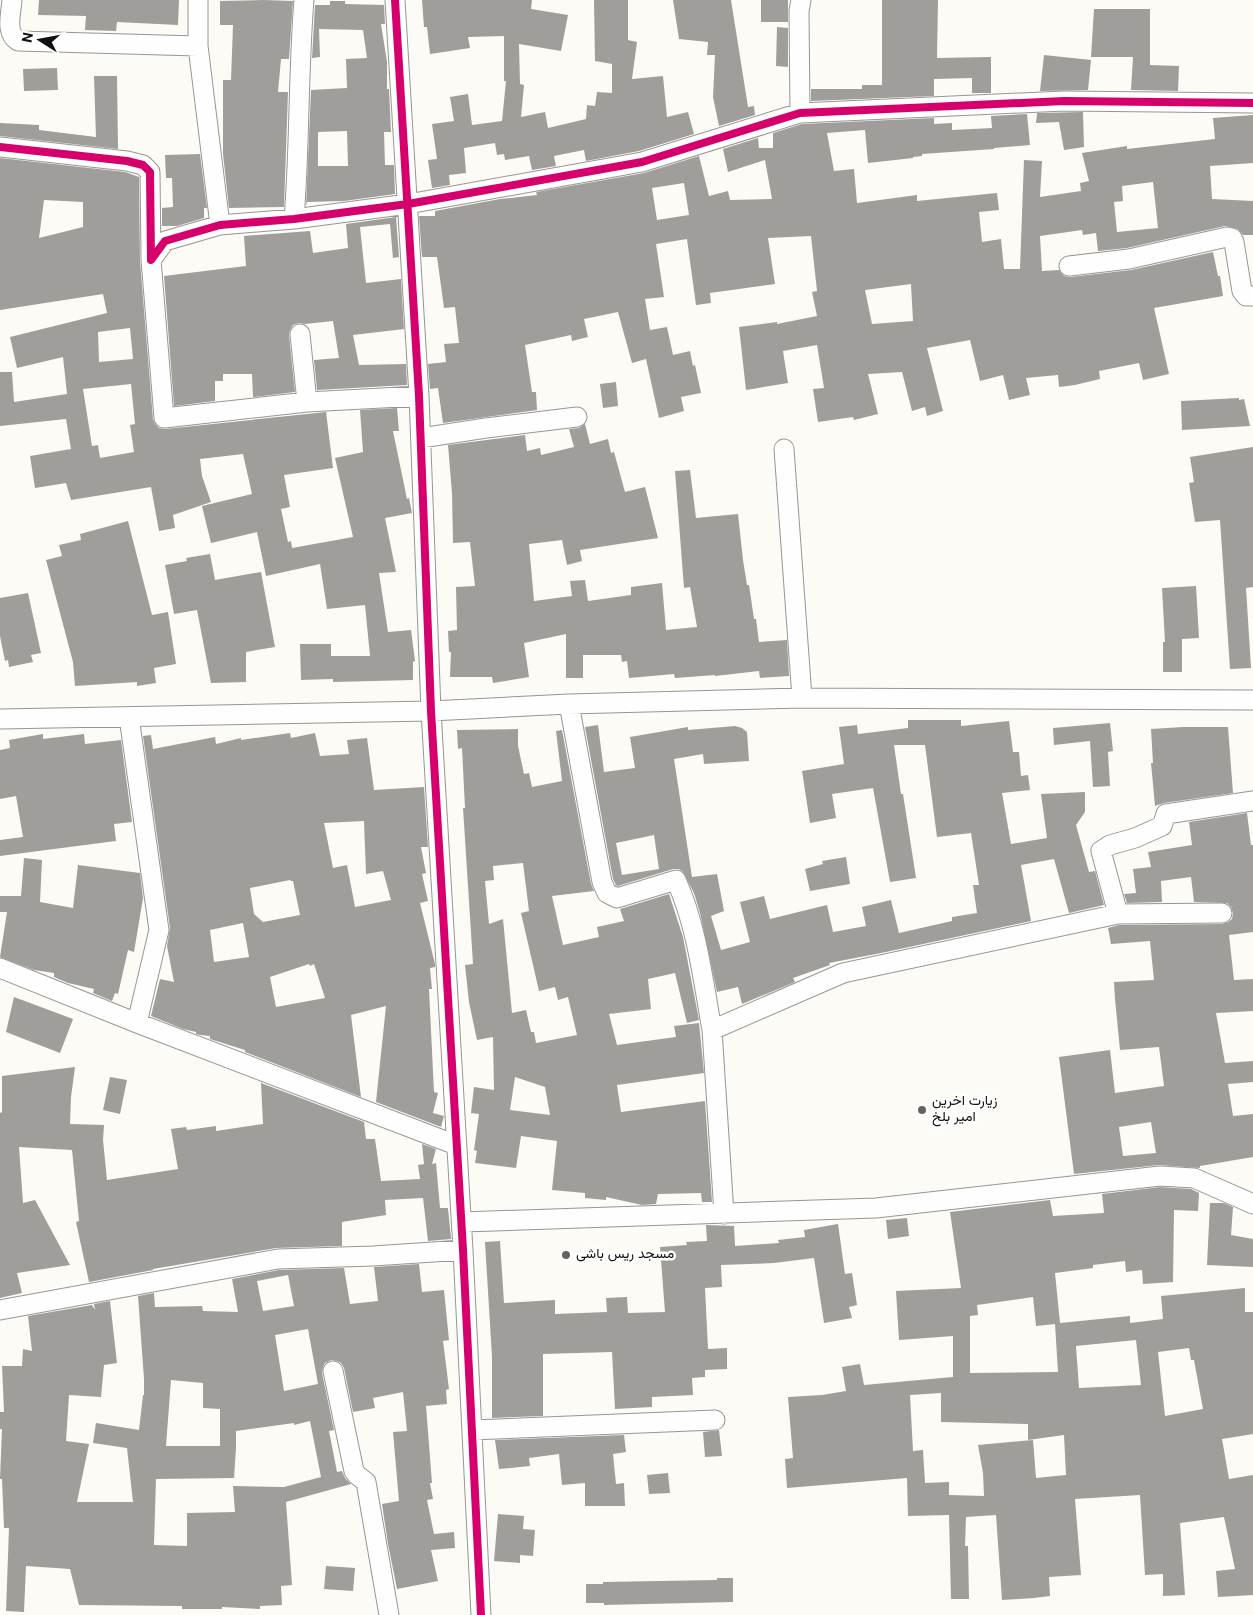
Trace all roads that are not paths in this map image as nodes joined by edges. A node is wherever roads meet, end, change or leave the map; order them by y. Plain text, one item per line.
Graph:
1 (12, 0) edge
2 (198, 0) edge
3 (304, 0) edge
4 (395, 0) edge
5 (801, 0) edge
6 (198, 46) junction
7 (1253, 103) edge
8 (800, 113) junction
9 (0, 147) edge
10 (408, 204) junction
11 (294, 219) junction
12 (220, 225) junction
13 (151, 260) junction
14 (1069, 266) dead end
15 (1253, 296) edge
16 (300, 334) dead end
17 (419, 396) junction
18 (307, 402) junction
19 (577, 418) dead end
20 (421, 438) junction
21 (784, 449) dead end
22 (802, 698) junction
23 (1253, 700) edge
24 (569, 704) junction
25 (431, 711) junction
26 (130, 717) junction
27 (0, 719) edge
28 (1253, 801) edge
29 (1222, 913) dead end
30 (1118, 914) junction
31 (0, 968) edge
32 (137, 1023) junction
33 (712, 1030) junction
34 (456, 1145) junction
35 (1253, 1204) edge
36 (724, 1214) junction
37 (462, 1222) junction
38 (463, 1250) junction
39 (0, 1310) edge
40 (333, 1371) dead end
41 (715, 1420) dead end
42 (472, 1430) junction
43 (389, 1615) edge
44 (481, 1615) edge

1 - 6 street
2 - 6 street
3 - 11 street
4 - 10 street
5 - 8 street
6 - 12 street
7 - 8 street
8 - 10 street
9 - 13 street
10 - 11 street
10 - 17 street
11 - 12 street
12 - 13 street
13 - 18 street
14 - 15 street
16 - 18 street
17 - 18 street
17 - 20 street
19 - 20 street
20 - 25 street
21 - 22 street
22 - 23 street
22 - 24 street
24 - 25 street
24 - 33 street
25 - 26 street
25 - 34 street
26 - 27 street
26 - 32 street
28 - 30 street
29 - 30 street
30 - 33 street
31 - 32 street
32 - 34 street
33 - 36 street
34 - 37 street
35 - 36 street
36 - 37 street
37 - 38 street
38 - 39 street
38 - 42 street
40 - 43 street
41 - 42 street
42 - 44 street

